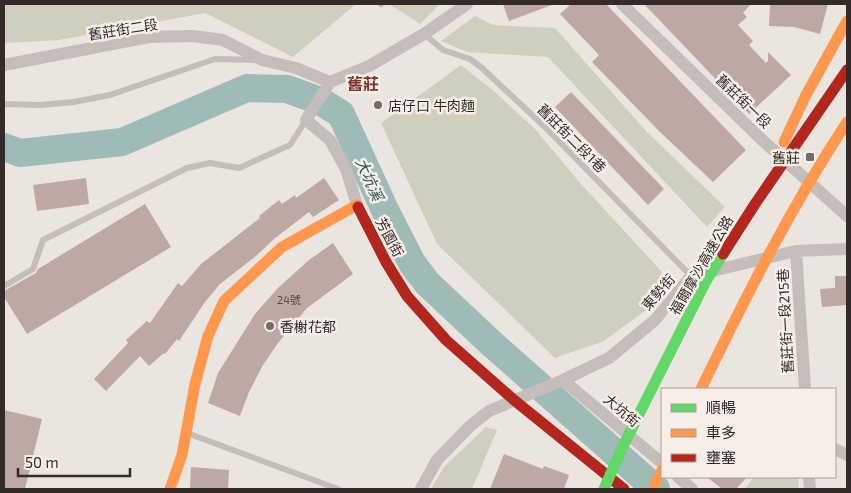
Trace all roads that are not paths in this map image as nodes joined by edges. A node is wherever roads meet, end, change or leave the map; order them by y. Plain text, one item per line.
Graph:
1 (467, 4) edge
2 (622, 4) edge
3 (847, 21) edge
4 (424, 34) junction
5 (262, 60) junction
6 (4, 65) edge
7 (847, 70) edge
8 (327, 86) junction
9 (4, 104) edge
10 (307, 118) junction
11 (847, 122) edge
12 (755, 204) junction
13 (356, 205) junction
14 (846, 213) edge
15 (847, 249) edge
16 (796, 251) junction
17 (691, 276) junction
18 (4, 286) edge
19 (564, 380) junction
20 (701, 388) edge
21 (804, 388) edge
22 (514, 400) junction
23 (186, 432) junction
24 (661, 462) edge
25 (661, 472) edge
26 (679, 478) edge
27 (622, 487) edge
28 (170, 489) edge
29 (338, 489) edge
30 (421, 489) edge
31 (604, 489) edge
32 (653, 489) edge
33 (692, 489) edge

1 - 4 street
2 - 14 street, 舊莊街一段
3 - 12 main road, bridge
4 - 8 street
4 - 17 lane, 舊莊街二段1巷
5 - 6 street, 舊莊街二段
5 - 8 street, 舊莊街二段
5 - 9 lane
7 - 12 main road, 福爾摩沙高速公路, bridge
8 - 10 street
10 - 13 street
10 - 18 lane
11 - 20 main road, bridge
12 - 31 main road, 福爾摩沙高速公路, bridge
13 - 22 main road, 芳園街
13 - 23 main road
15 - 16 street, 東勢街
16 - 17 street, 東勢街
16 - 21 street, 舊莊街一段215巷
17 - 19 street, 東勢街
19 - 22 street, 東勢街
19 - 24 street, 大坑街
22 - 27 main road, 芳園街
22 - 30 street
23 - 28 main road
23 - 29 lane
25 - 32 main road
26 - 33 street

